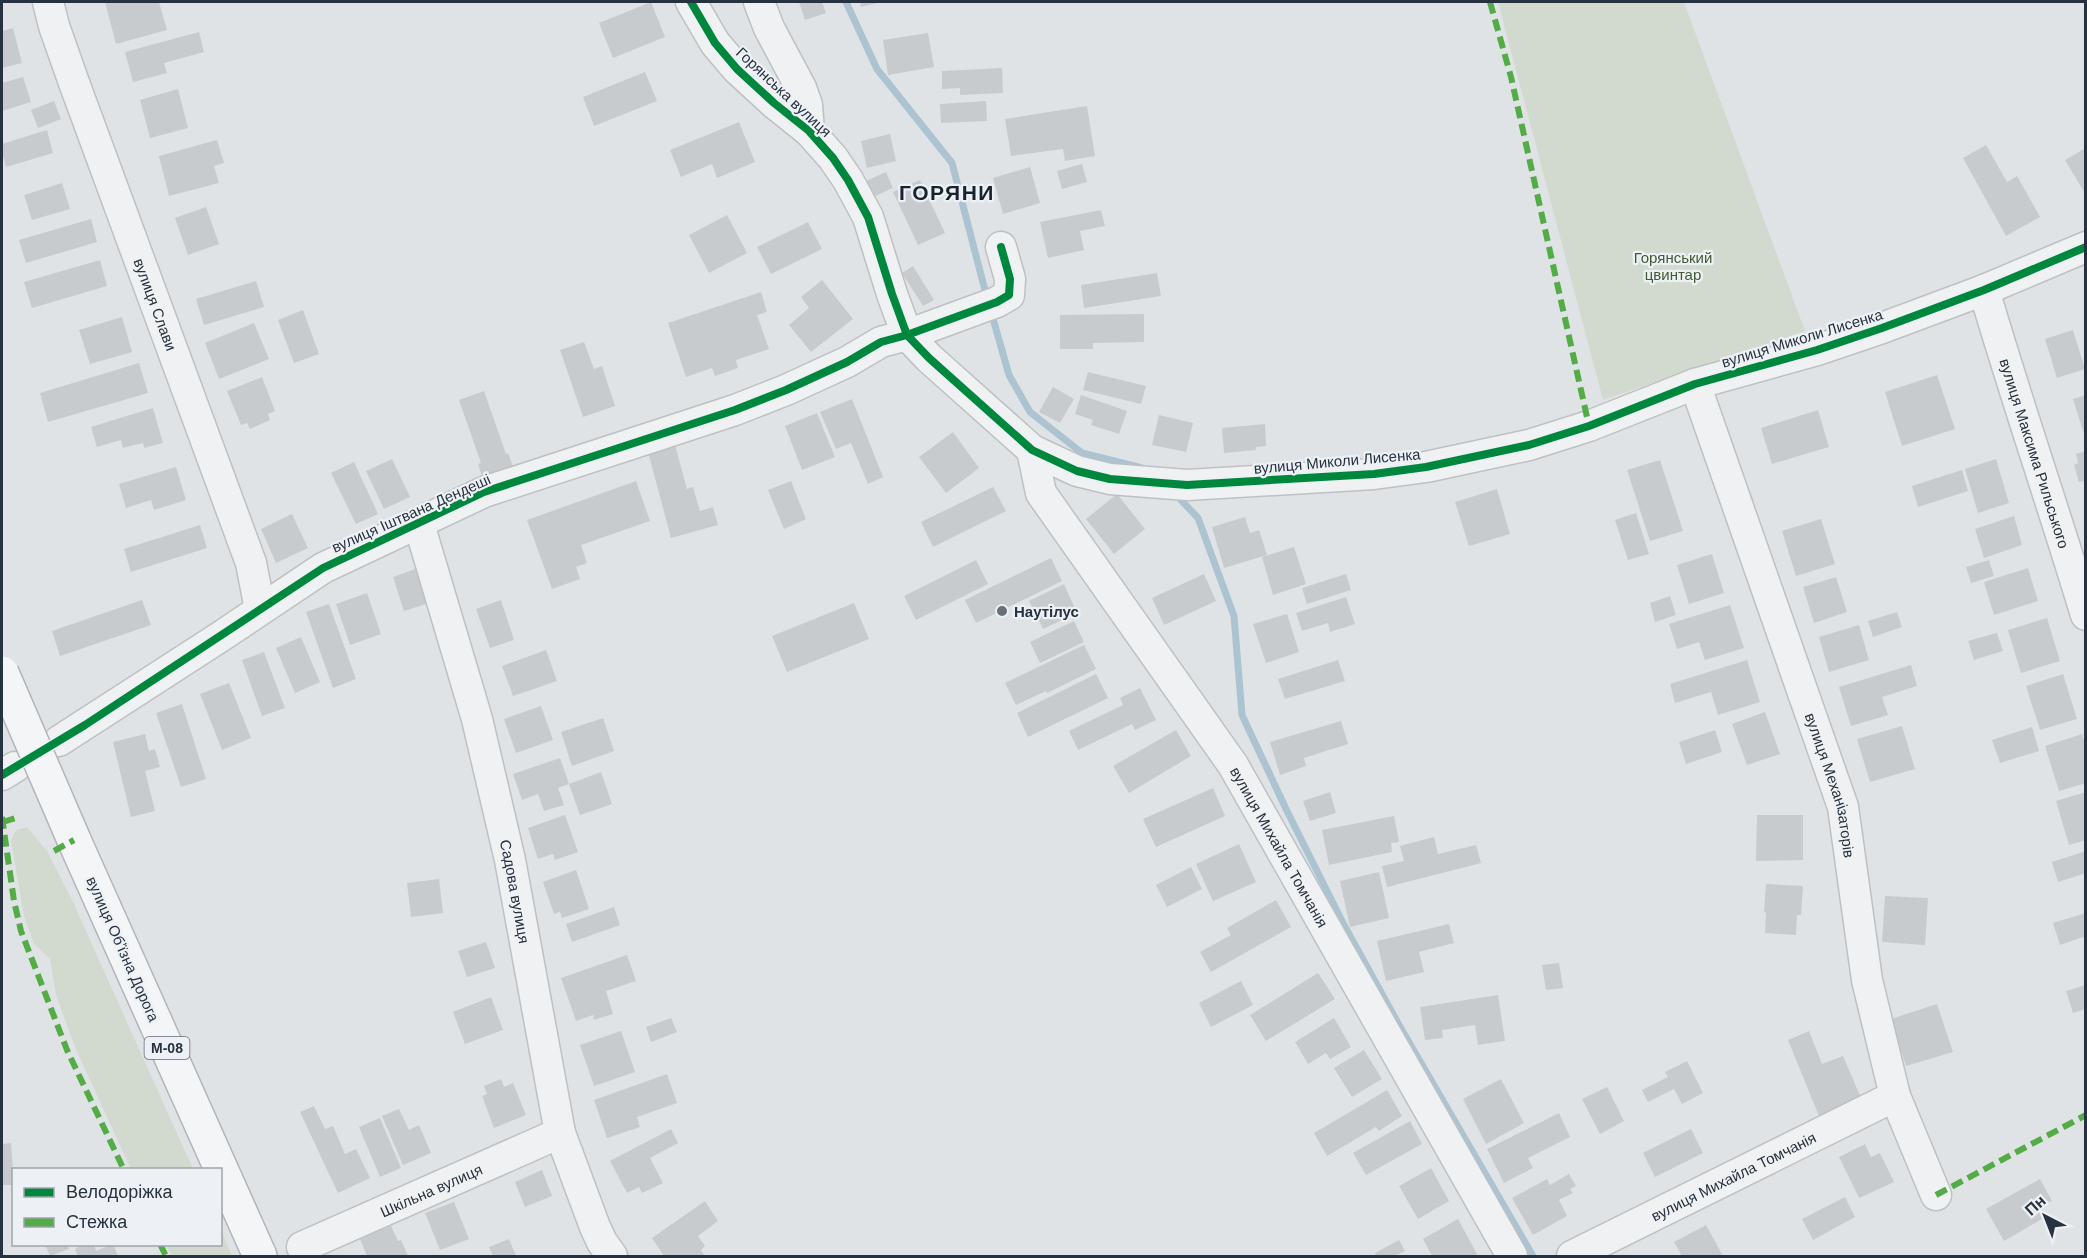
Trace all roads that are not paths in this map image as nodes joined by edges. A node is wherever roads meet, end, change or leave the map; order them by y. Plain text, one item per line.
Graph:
1 (48, 2) edge
2 (691, 2) edge
3 (759, 2) edge
4 (808, 131) junction
5 (1001, 247) dead end
6 (2085, 247) edge
7 (1984, 290) junction
8 (907, 335) junction
9 (1695, 384) junction
10 (1032, 450) junction
11 (419, 524) junction
12 (260, 609) junction
13 (2085, 615) edge
14 (2, 673) edge
15 (58, 741) dead end
16 (1895, 1096) junction
17 (560, 1133) junction
18 (220, 1168) edge
19 (222, 1172) edge
20 (1936, 1195) dead end
21 (302, 1247) dead end
22 (260, 1257) edge
23 (612, 1257) edge
24 (1512, 1257) edge
25 (1572, 1257) edge

1 - 12 street, вулиця Слави
2 - 4 street, Горянська вулиця
3 - 4 street
4 - 8 street, Горянська вулиця
5 - 8 street
6 - 7 street, вулиця Миколи Лисенка
7 - 9 street, вулиця Миколи Лисенка
7 - 13 street, вулиця Максима Рильського
8 - 10 street, вулиця Миколи Лисенка
8 - 11 street, вулиця Іштвана Дендеші
9 - 10 street, вулиця Миколи Лисенка
9 - 16 street, вулиця Механізаторів
10 - 24 street, вулиця Михайла Томчанія
11 - 12 street, вулиця Іштвана Дендеші
11 - 17 street, Садова вулиця
12 - 15 street, вулиця Іштвана Дендеші
14 - 18 highway, вулиця Обʼїзна Дорога / М-08, bridge
16 - 20 street, вулиця Механізаторів
16 - 25 street, вулиця Михайла Томчанія
17 - 21 street, Шкільна вулиця
17 - 23 street, Садова вулиця
19 - 22 highway, вулиця Обʼїзна Дорога / М-08, bridge

